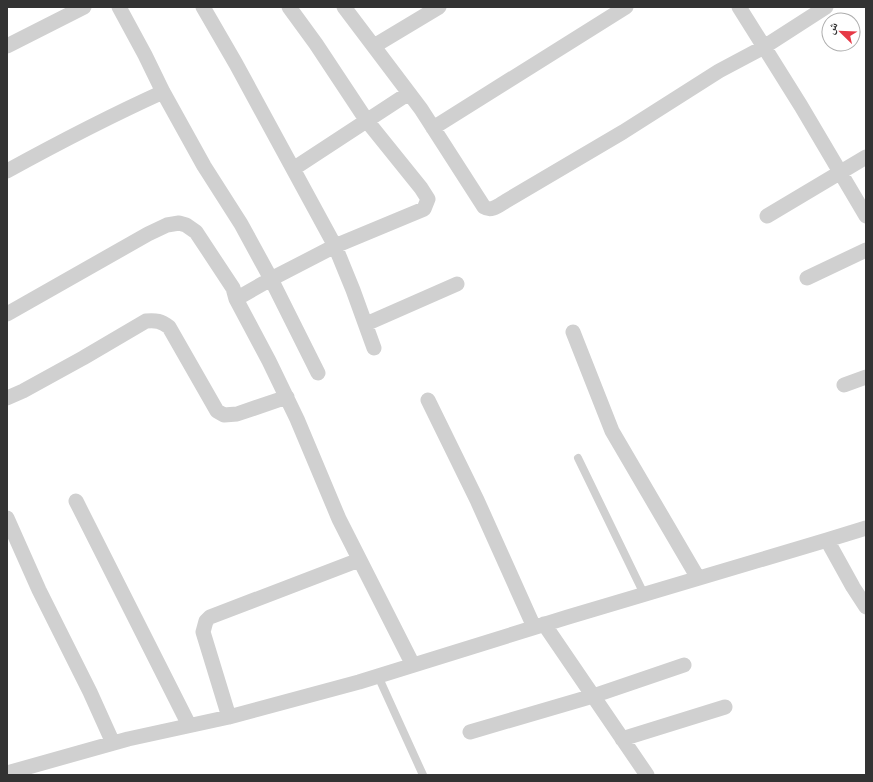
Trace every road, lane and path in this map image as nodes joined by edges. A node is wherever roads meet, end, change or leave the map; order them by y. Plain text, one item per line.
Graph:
1 (84, 7) edge
2 (119, 7) edge
3 (203, 7) edge
4 (289, 7) edge
5 (344, 7) edge
6 (439, 7) edge
7 (626, 7) edge
8 (739, 7) edge
9 (826, 7) edge
10 (7, 46) edge
11 (374, 46) junction
12 (764, 47) junction
13 (162, 92) junction
14 (409, 93) junction
15 (367, 121) junction
16 (432, 128) junction
17 (866, 157) edge
18 (293, 169) junction
19 (7, 171) edge
20 (840, 173) junction
21 (767, 216) dead end
22 (866, 216) edge
23 (334, 246) junction
24 (866, 250) edge
25 (807, 278) dead end
26 (271, 279) junction
27 (458, 284) dead end
28 (236, 299) junction
29 (7, 314) edge
30 (366, 324) junction
31 (573, 332) dead end
32 (374, 348) dead end
33 (318, 373) dead end
34 (866, 377) edge
35 (844, 385) dead end
36 (287, 397) junction
37 (7, 398) edge
38 (428, 400) dead end
39 (578, 458) dead end
40 (76, 501) dead end
41 (7, 518) edge
42 (866, 528) edge
43 (826, 540) junction
44 (359, 560) junction
45 (698, 578) junction
46 (644, 594) junction
47 (866, 607) edge
48 (539, 626) junction
49 (413, 665) junction
50 (684, 665) dead end
51 (378, 676) junction
52 (593, 696) junction
53 (725, 707) dead end
54 (229, 717) junction
55 (189, 725) junction
56 (470, 732) dead end
57 (622, 739) junction
58 (113, 743) junction
59 (24, 772) edge
60 (7, 773) edge
61 (423, 775) edge
62 (647, 775) edge

1 - 10 street
2 - 13 street
3 - 18 street
4 - 15 street
5 - 11 street
6 - 11 street
7 - 16 street
8 - 12 street
9 - 12 street
11 - 14 street
12 - 16 street
12 - 20 street
13 - 19 street
13 - 26 street
14 - 15 street
14 - 16 street
15 - 18 street
15 - 23 street
17 - 20 street
18 - 23 street
20 - 21 street
20 - 22 street
23 - 26 street
23 - 30 street
24 - 25 street
26 - 28 street
26 - 33 street
27 - 30 street
28 - 29 street
28 - 36 street
30 - 32 street
31 - 45 street
34 - 35 street
36 - 37 street
36 - 44 street
38 - 48 street
39 - 46 lane
40 - 55 street
41 - 58 street
42 - 43 street
43 - 45 street
43 - 47 street
44 - 49 street
44 - 54 street
45 - 46 street
46 - 48 street
48 - 49 street
48 - 52 street
49 - 51 street
50 - 52 street
51 - 54 street
51 - 61 lane
52 - 56 street
52 - 57 street
53 - 57 street
54 - 55 street
55 - 58 street
57 - 62 street
58 - 59 street
59 - 60 street

